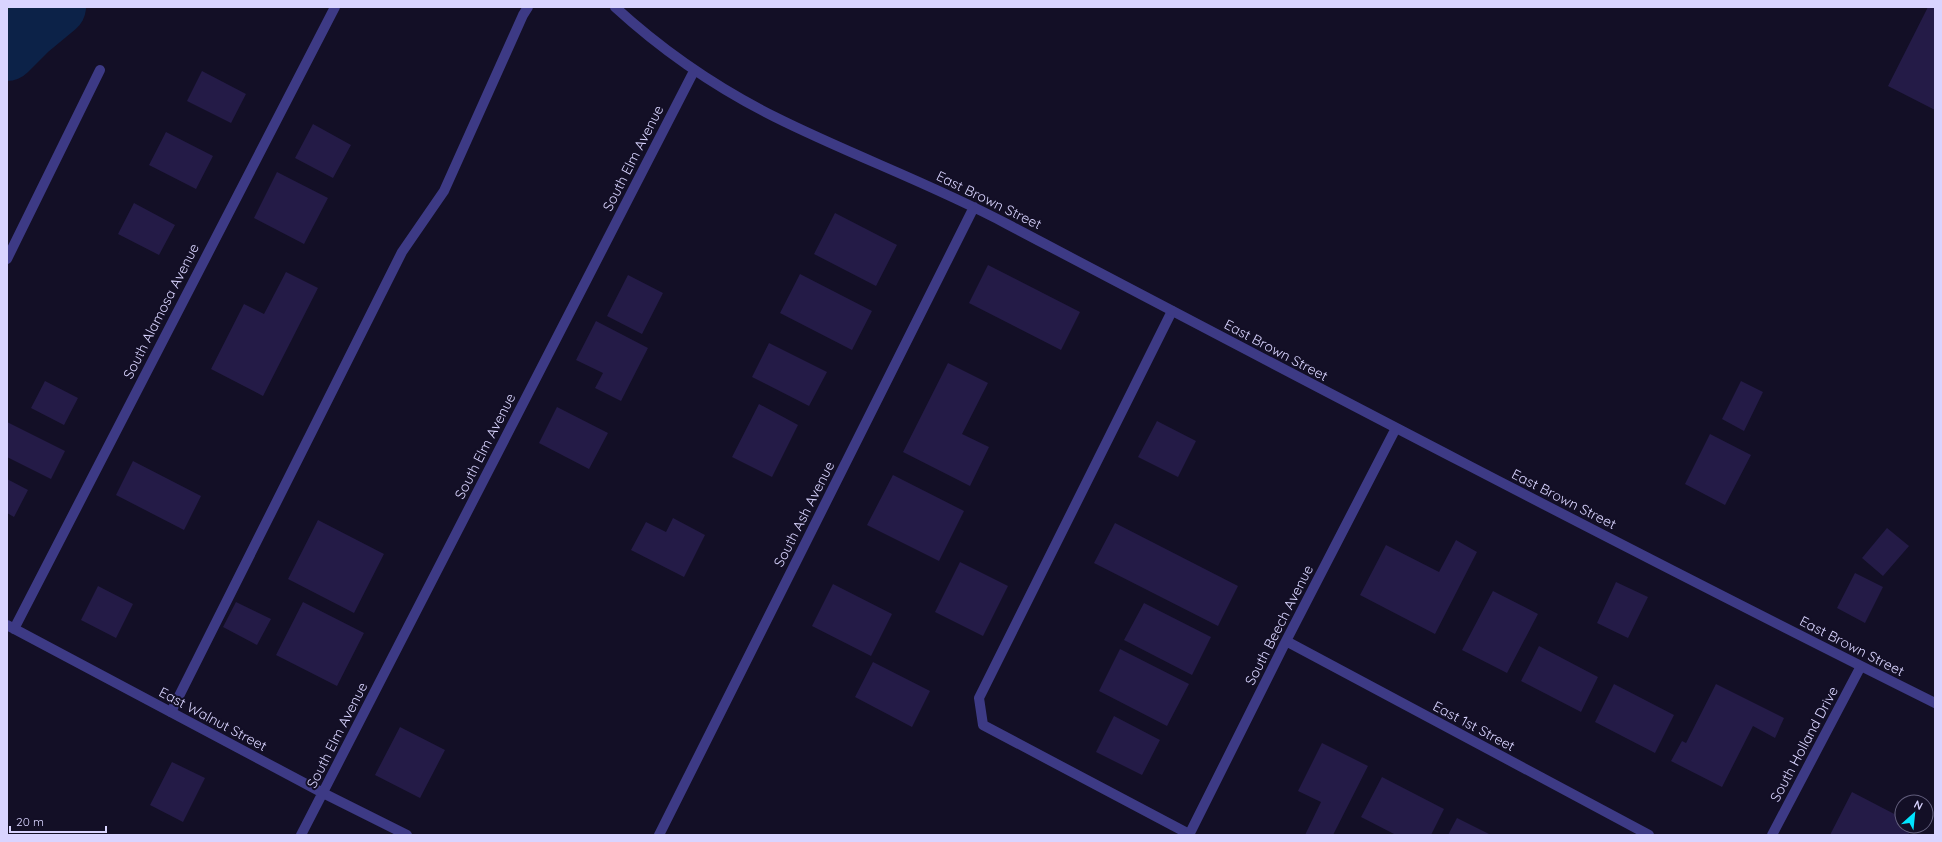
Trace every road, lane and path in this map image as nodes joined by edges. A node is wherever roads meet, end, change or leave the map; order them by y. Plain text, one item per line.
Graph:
1 (335, 7) edge
2 (528, 7) edge
3 (615, 7) edge
4 (100, 70) dead end
5 (694, 70) junction
6 (974, 206) junction
7 (7, 259) edge
8 (1172, 311) junction
9 (1396, 428) junction
10 (10, 627) edge
11 (1286, 641) junction
12 (1861, 666) junction
13 (1935, 703) edge
14 (171, 712) junction
15 (323, 793) junction
16 (1189, 834) edge
17 (301, 835) edge
18 (407, 835) edge
19 (659, 835) edge
20 (1650, 835) edge
21 (1772, 835) edge

1 - 10 street, South Alamosa Avenue
2 - 14 street
3 - 5 street, East Brown Street
4 - 7 street
5 - 6 street, East Brown Street
5 - 15 street, South Elm Avenue
6 - 8 street, East Brown Street
6 - 19 street, South Ash Avenue
8 - 9 street, East Brown Street
8 - 16 street
9 - 11 street, South Beech Avenue
9 - 12 street, East Brown Street
10 - 14 street, East Walnut Street
11 - 16 street, South Beech Avenue
11 - 20 street, East 1st Street
12 - 13 street, East Brown Street
12 - 21 street, South Holland Drive
14 - 15 street, East Walnut Street
15 - 17 street, South Elm Avenue
15 - 18 street, East Walnut Street

